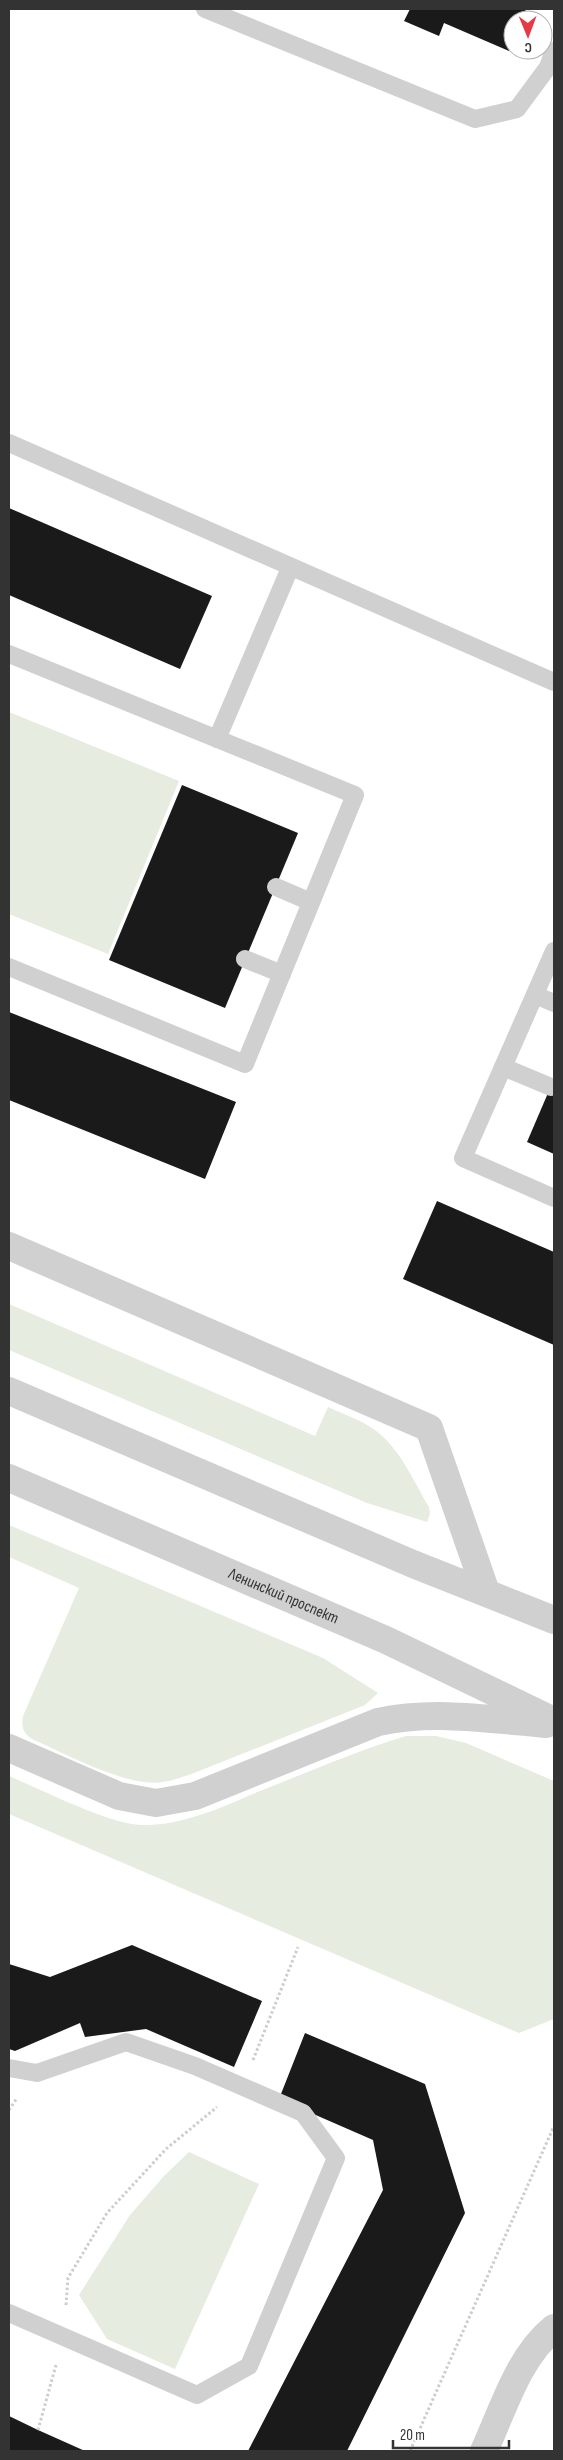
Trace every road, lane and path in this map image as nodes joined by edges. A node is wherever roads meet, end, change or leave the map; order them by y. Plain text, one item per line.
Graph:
1 (205, 9) edge
2 (554, 51) edge
3 (9, 443) edge
4 (290, 568) junction
5 (9, 654) edge
6 (554, 682) edge
7 (217, 739) junction
8 (276, 887) dead end
9 (312, 902) junction
10 (554, 951) edge
11 (245, 959) dead end
12 (9, 967) edge
13 (282, 974) junction
14 (535, 995) junction
15 (554, 1003) edge
16 (503, 1067) junction
17 (551, 1086) dead end
18 (554, 1198) edge
19 (9, 1246) edge
20 (9, 1391) edge
21 (9, 1478) edge
22 (486, 1592) junction
23 (554, 1620) edge
24 (554, 1723) edge
25 (9, 1748) edge
26 (298, 1947) dead end
27 (9, 2068) edge
28 (249, 2068) dead end
29 (224, 2102) dead end
30 (554, 2126) edge
31 (9, 2312) edge
32 (66, 2313) dead end
33 (554, 2328) edge
34 (57, 2364) dead end
35 (38, 2430) dead end
36 (410, 2451) edge
37 (484, 2451) edge

1 - 2 lane
3 - 4 lane
4 - 6 lane
4 - 7 lane
5 - 7 lane
7 - 9 lane
8 - 9 lane
9 - 13 lane
10 - 14 lane
11 - 13 lane
12 - 13 lane
14 - 15 lane
14 - 16 lane
16 - 17 lane
16 - 18 lane
19 - 22 street
20 - 22 street
21 - 24 street, Ленинский проспект
22 - 23 street
24 - 25 street
26 - 28 path
27 - 31 lane
29 - 32 path
30 - 36 path
33 - 37 street
34 - 35 path

